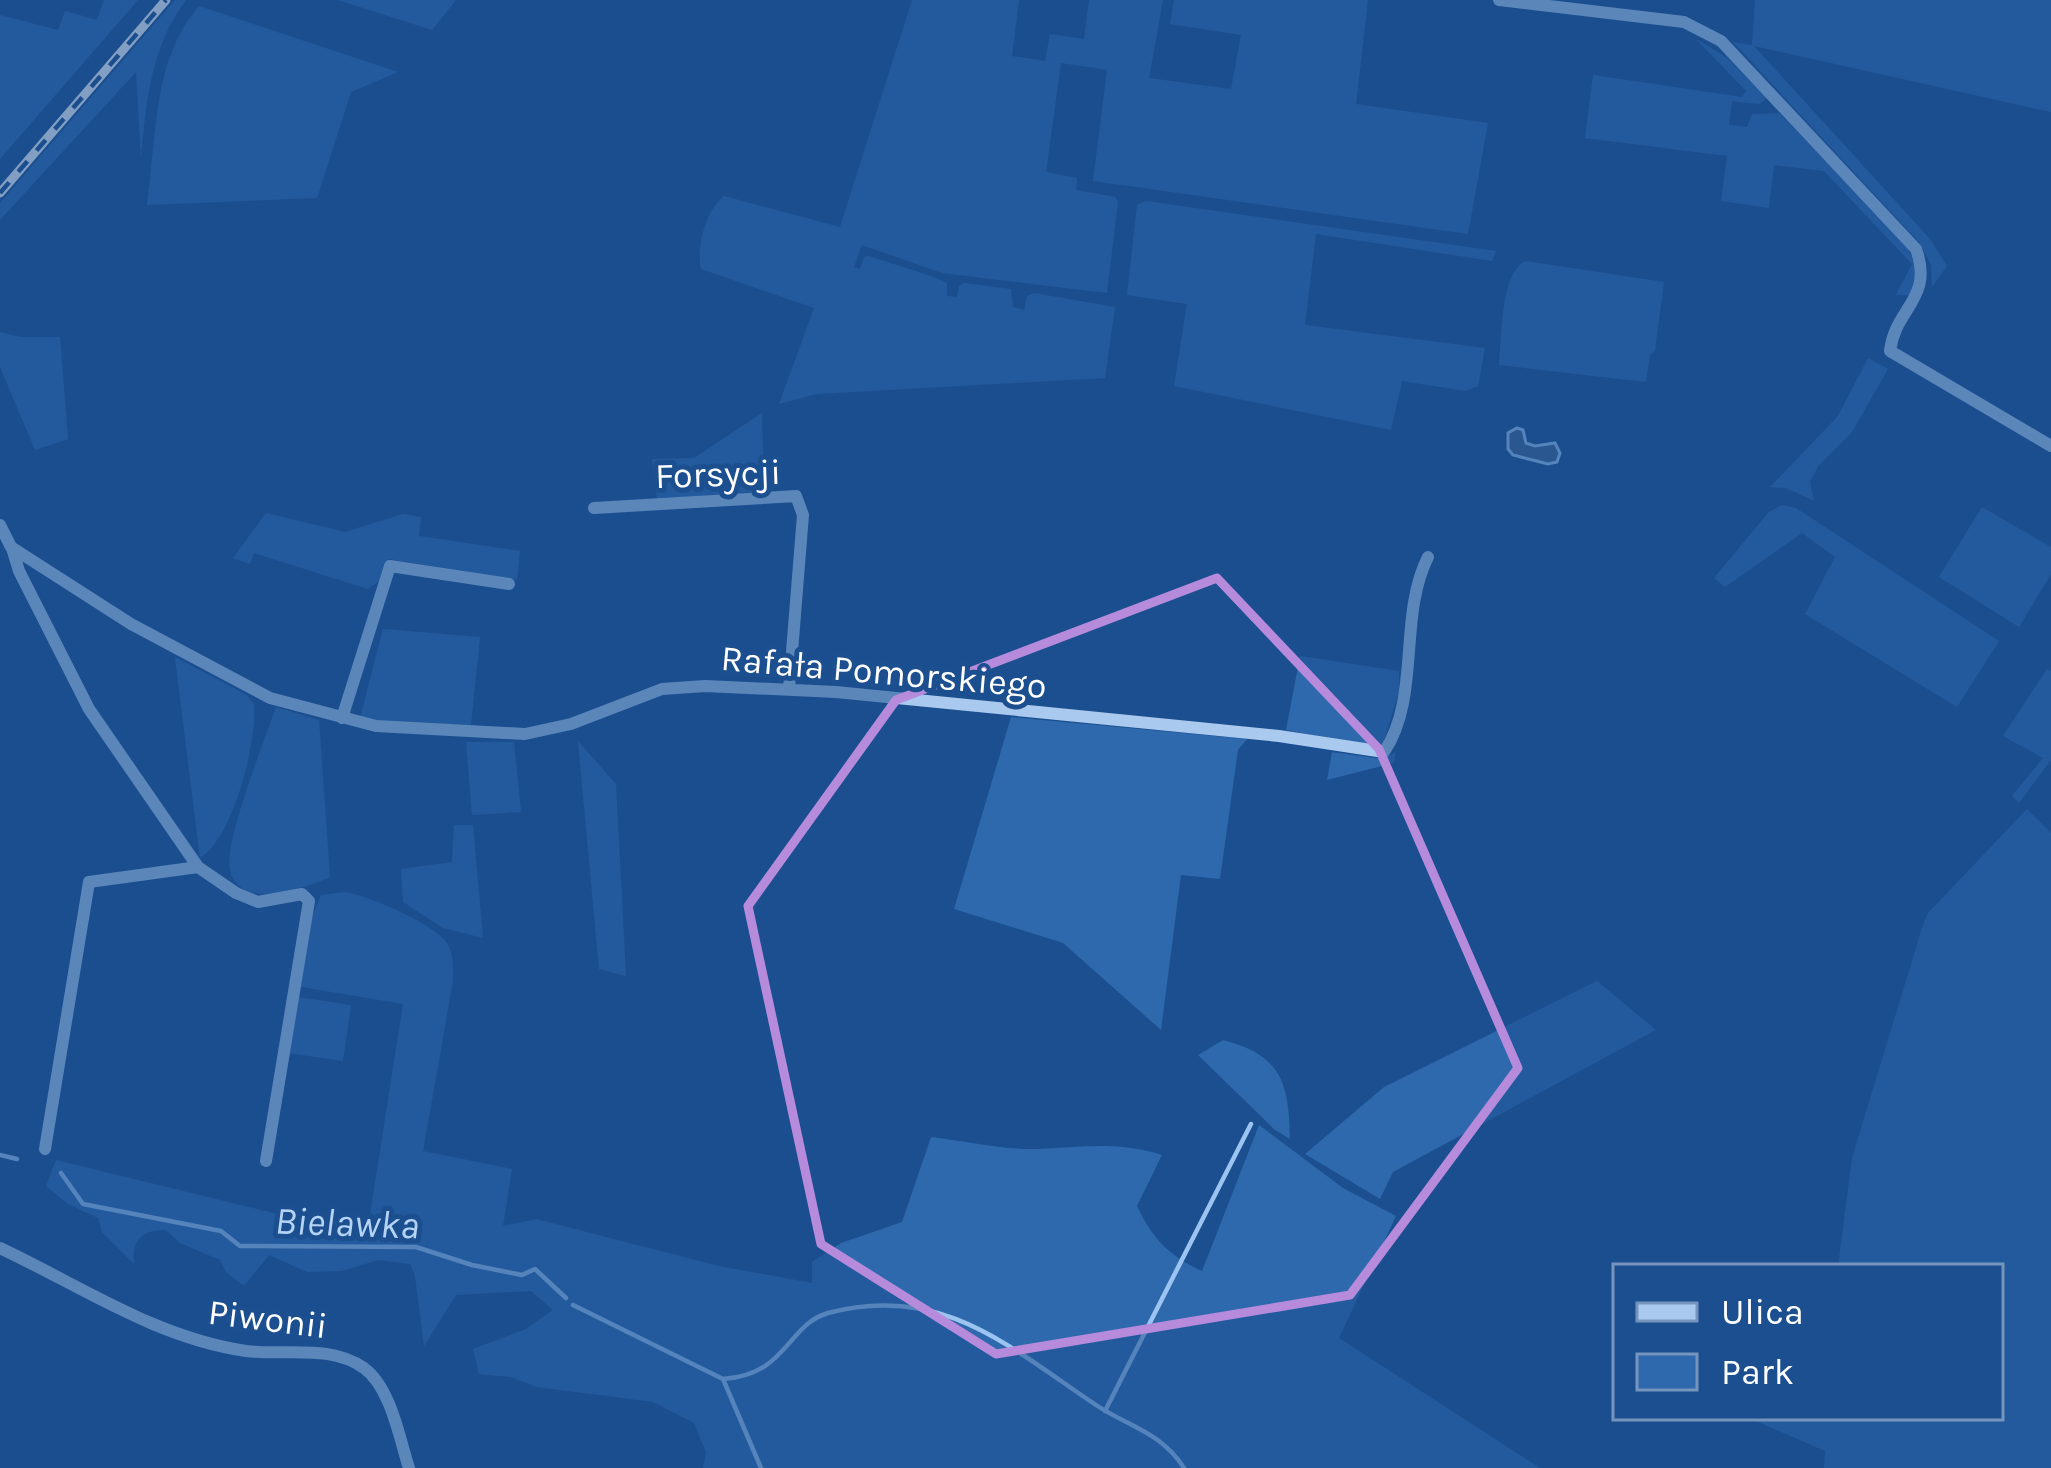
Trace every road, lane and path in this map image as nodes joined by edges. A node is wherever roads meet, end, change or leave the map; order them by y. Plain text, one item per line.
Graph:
1 (1499, 0) edge
2 (2051, 446) edge
3 (594, 508) dead end
4 (0, 524) edge
5 (11, 547) junction
6 (1427, 557) dead end
7 (509, 584) dead end
8 (789, 689) junction
9 (342, 718) junction
10 (198, 867) junction
11 (44, 1149) dead end
12 (266, 1161) dead end
13 (0, 1248) edge
14 (409, 1468) edge

1 - 2 street
3 - 8 street, Forsycji
4 - 5 street
5 - 9 street, Rafała Pomorskiego
5 - 10 street
6 - 8 street, Rafała Pomorskiego
7 - 9 street
8 - 9 street, Rafała Pomorskiego
10 - 11 street
10 - 12 street
13 - 14 street, Piwonii

